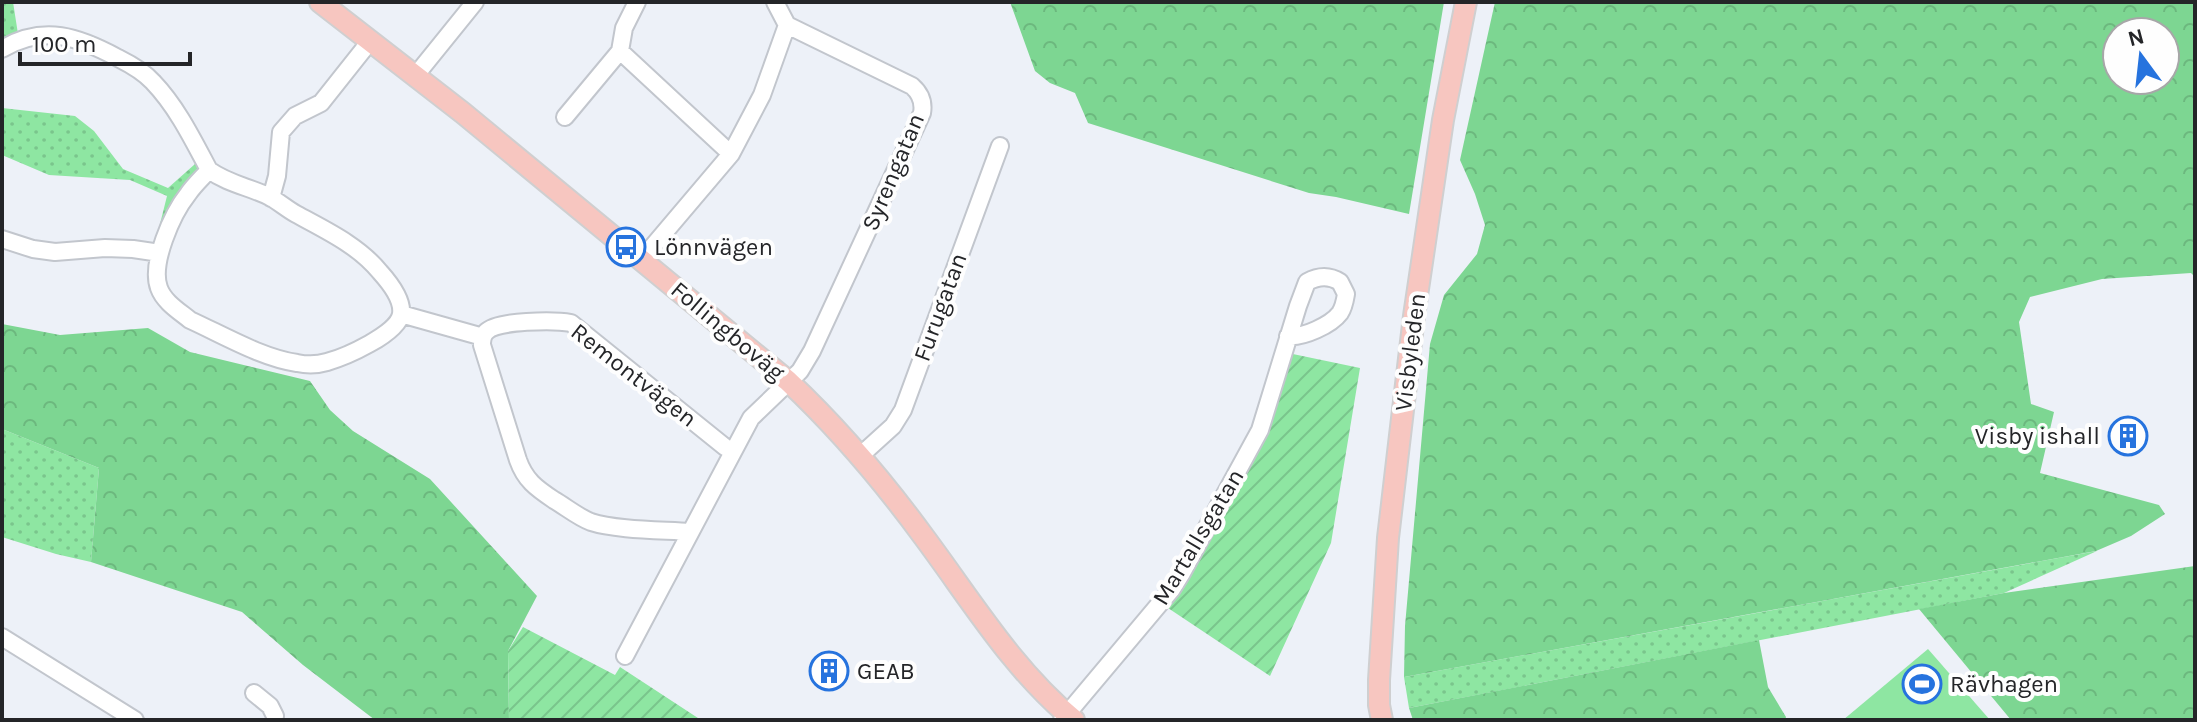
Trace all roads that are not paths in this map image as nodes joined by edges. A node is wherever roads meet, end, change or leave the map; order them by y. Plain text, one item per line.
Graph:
1 (320, 2) edge
2 (475, 2) edge
3 (637, 2) edge
4 (775, 2) edge
5 (1466, 2) edge
6 (787, 25) junction
7 (371, 40) junction
8 (2, 49) edge
9 (620, 51) junction
10 (416, 75) junction
11 (565, 117) dead end
12 (1000, 146) dead end
13 (731, 154) junction
14 (209, 170) junction
15 (271, 198) junction
16 (2, 239) edge
17 (160, 253) junction
18 (642, 259) junction
19 (401, 314) junction
20 (1288, 336) dead end
21 (483, 337) junction
22 (788, 381) junction
23 (733, 452) junction
24 (861, 455) junction
25 (690, 532) junction
26 (2, 637) edge
27 (625, 656) dead end
28 (254, 693) dead end
29 (1379, 715) edge
30 (1068, 718) edge
31 (274, 719) edge
32 (135, 720) edge

1 - 7 main road, Follingboväg
2 - 10 street
3 - 9 street
4 - 6 street
5 - 29 main road, Visbyleden
6 - 13 street
6 - 22 street, Syrengatan
7 - 10 main road, Follingboväg
7 - 15 street
8 - 14 street
9 - 11 street
9 - 13 street
10 - 18 main road, Follingboväg
12 - 24 street, Furugatan
13 - 18 street
14 - 15 street
14 - 17 street
15 - 19 street
16 - 17 street
17 - 19 street
18 - 22 main road, Follingboväg
19 - 21 street
20 - 30 street, Martallsgatan
21 - 23 street, Remontvägen
21 - 25 street
22 - 23 street
22 - 24 main road, Follingboväg
23 - 25 street
24 - 30 main road, Follingboväg
25 - 27 street
26 - 32 street
28 - 31 street

